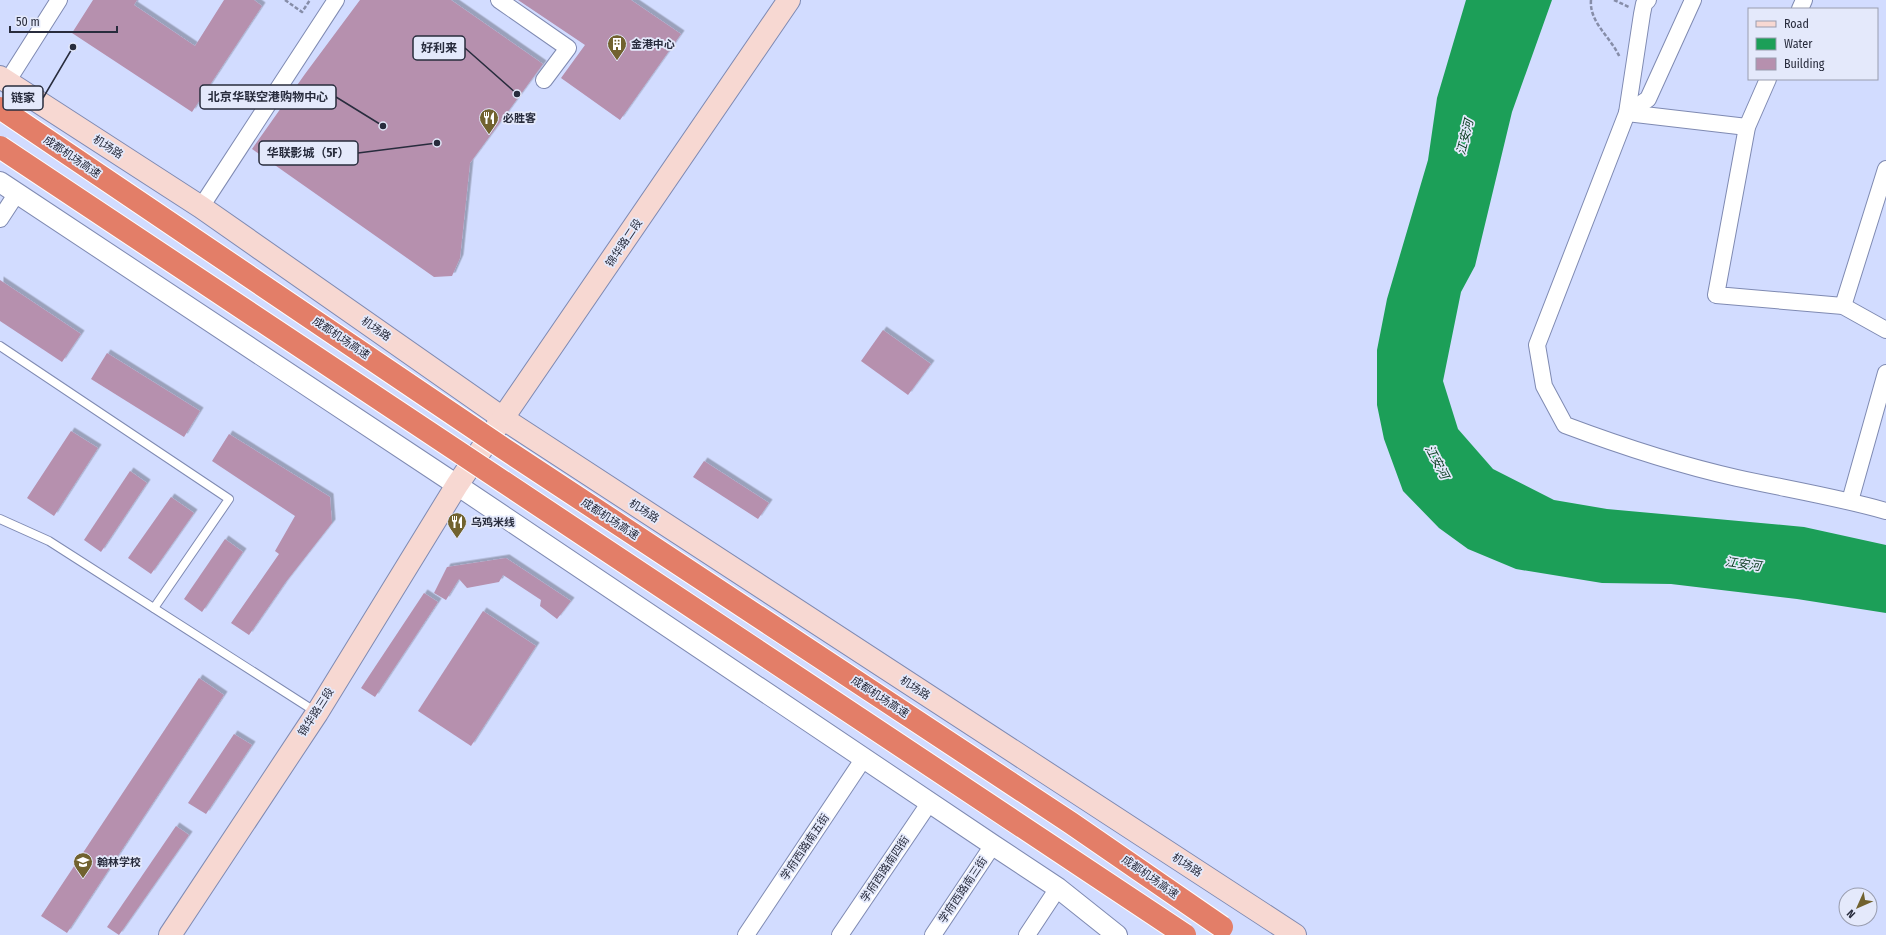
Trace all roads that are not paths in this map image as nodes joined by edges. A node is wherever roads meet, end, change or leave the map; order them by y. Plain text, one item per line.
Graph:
1 (59, 0) edge
2 (336, 0) edge
3 (499, 0) edge
4 (789, 0) edge
5 (1648, 0) edge
6 (1693, 0) edge
7 (4, 80) edge
8 (544, 80) dead end
9 (1768, 80) edge
10 (0, 108) edge
11 (1627, 113) junction
12 (1747, 127) junction
13 (0, 147) edge
14 (1886, 169) edge
15 (0, 182) edge
16 (17, 193) junction
17 (201, 207) junction
18 (0, 219) edge
19 (1843, 306) junction
20 (1886, 330) edge
21 (0, 346) edge
22 (1886, 373) edge
23 (504, 419) junction
24 (458, 485) junction
25 (1850, 501) junction
26 (1886, 511) edge
27 (0, 519) edge
28 (154, 608) junction
29 (316, 713) junction
30 (864, 758) junction
31 (930, 802) junction
32 (993, 845) junction
33 (1058, 888) junction
34 (1222, 927) dead end
35 (1115, 934) edge
36 (170, 935) edge
37 (746, 935) edge
38 (840, 935) edge
39 (933, 935) edge
40 (1027, 935) edge
41 (1185, 935) edge
42 (1295, 935) edge

1 - 7 street
2 - 17 street
3 - 8 street
4 - 23 main road, 锦华路二段
5 - 11 street
6 - 11 street
7 - 17 main road, 机场路
9 - 12 street
10 - 34 highway, 成都机场高速, bridge
11 - 12 street
11 - 25 street
12 - 19 street
13 - 41 highway, bridge
14 - 19 street
15 - 16 street
16 - 18 street
16 - 24 street
17 - 23 main road, 机场路
19 - 20 street
21 - 28 lane
22 - 25 street
23 - 24 main road, 锦华路二段
23 - 42 main road, 机场路
24 - 29 main road, 锦华路三段
24 - 30 street
25 - 26 street
27 - 28 lane
28 - 29 lane
29 - 36 main road, 锦华路三段
30 - 31 street
30 - 37 street, 学府西路南五街
31 - 32 street
31 - 38 street, 学府西路南四街
32 - 33 street
32 - 39 street, 学府西路南三街
33 - 35 street
33 - 40 street

